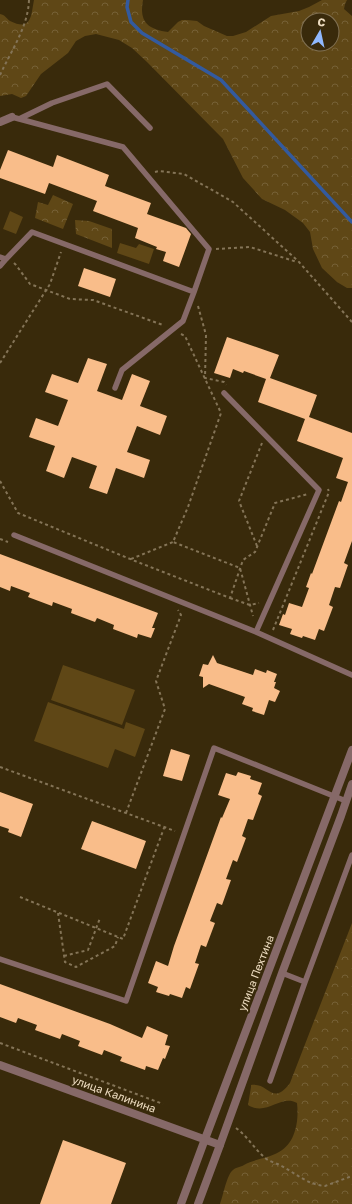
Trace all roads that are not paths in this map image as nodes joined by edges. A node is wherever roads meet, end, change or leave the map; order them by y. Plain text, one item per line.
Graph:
1 (0, 116) edge
2 (16, 118) junction
3 (0, 122) edge
4 (150, 128) dead end
5 (0, 256) edge
6 (6, 259) junction
7 (0, 266) edge
8 (194, 292) junction
9 (115, 388) dead end
10 (224, 393) dead end
11 (14, 535) dead end
12 (256, 632) junction
13 (352, 675) edge
14 (352, 750) edge
15 (352, 784) edge
16 (334, 796) junction
17 (346, 801) junction
18 (352, 855) edge
19 (0, 959) edge
20 (282, 973) junction
21 (305, 982) junction
22 (0, 1065) edge
23 (270, 1080) dead end
24 (205, 1139) junction
25 (220, 1145) junction
26 (181, 1204) edge
27 (198, 1204) edge

1 - 2 street
2 - 3 street
2 - 4 lane
2 - 8 lane
5 - 6 lane
6 - 7 lane
6 - 8 lane
8 - 9 lane
10 - 12 lane
11 - 12 lane
12 - 13 lane
14 - 16 street, улица Пехтина
15 - 17 street
16 - 17 lane
16 - 19 lane
16 - 24 street, улица Пехтина
17 - 20 street
18 - 21 lane
20 - 21 lane
20 - 25 street
21 - 23 lane
22 - 24 street, улица Калинина
24 - 25 street, улица Калинина
24 - 26 street, улица Пехтина
25 - 27 street

